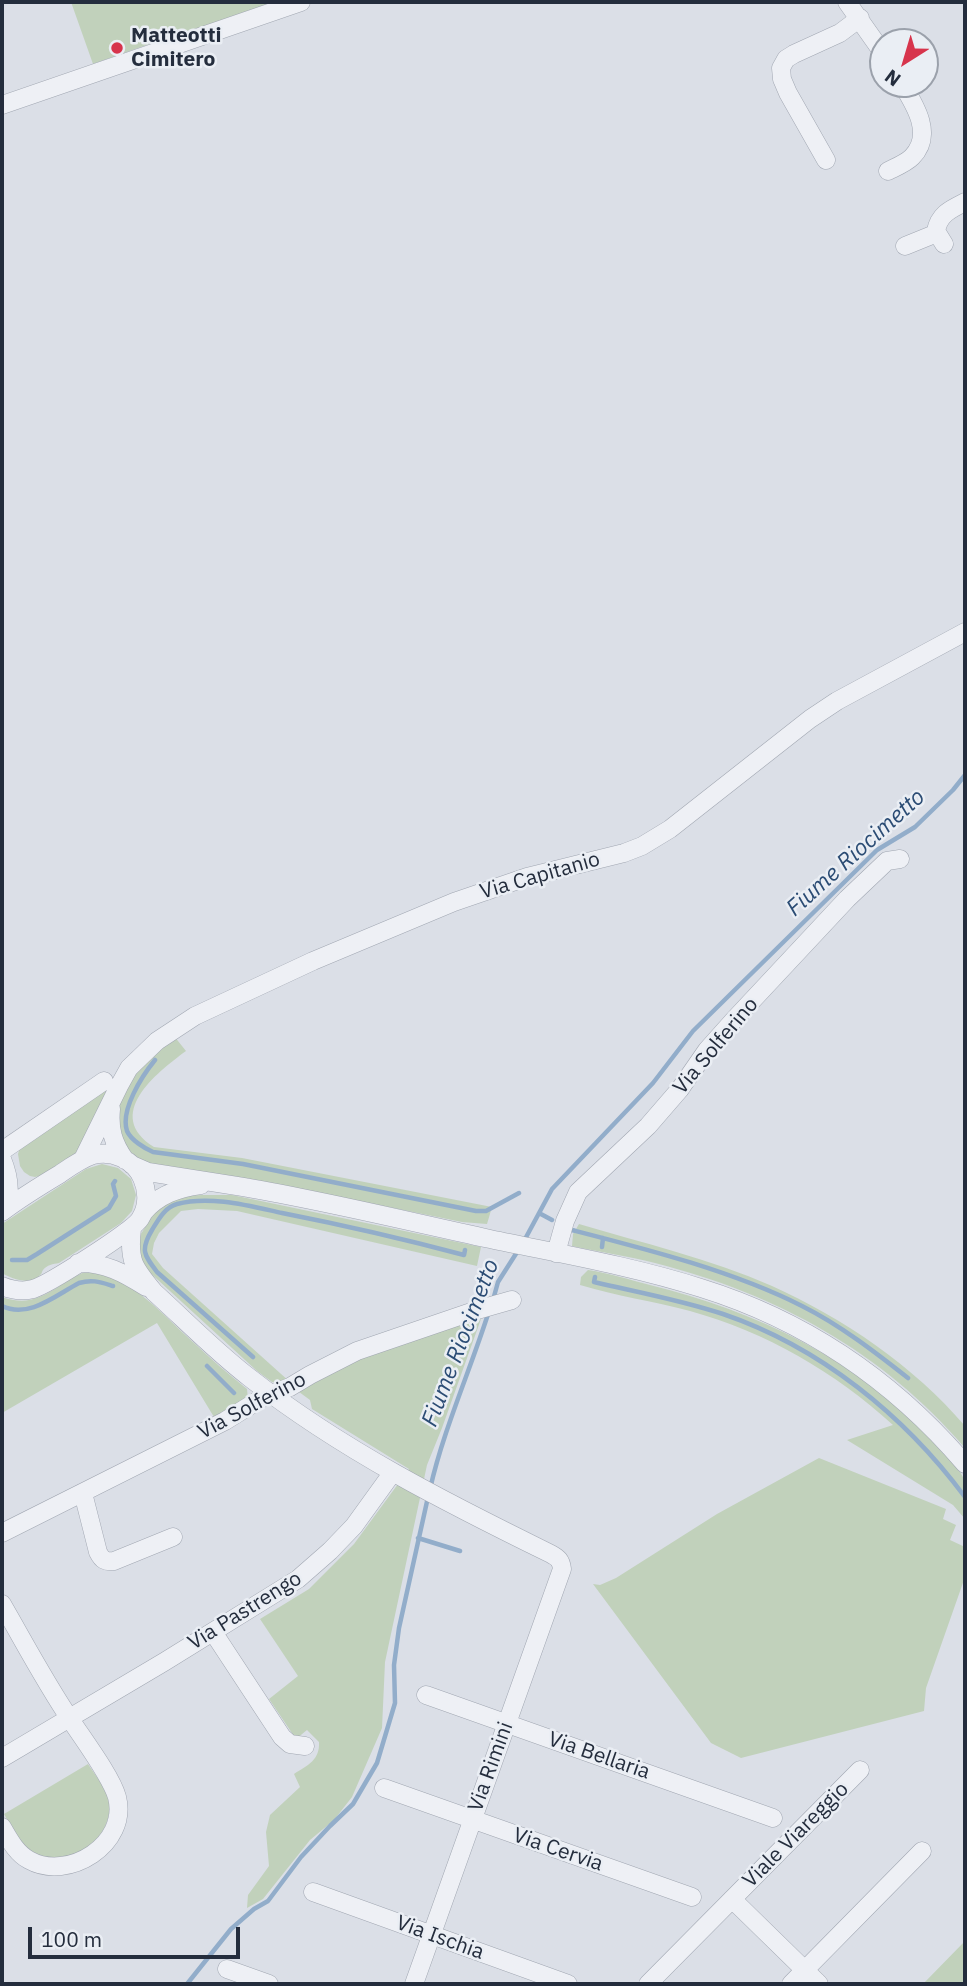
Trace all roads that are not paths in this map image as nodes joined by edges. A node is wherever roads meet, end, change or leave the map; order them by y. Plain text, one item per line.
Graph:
1 (301, 2) edge
2 (847, 2) edge
3 (860, 18) junction
4 (869, 32) edge
5 (910, 98) edge
6 (2, 105) edge
7 (827, 160) dead end
8 (888, 171) dead end
9 (965, 202) edge
10 (905, 246) dead end
11 (965, 632) edge
12 (900, 859) dead end
13 (104, 1081) dead end
14 (111, 1102) junction
15 (3, 1158) edge
16 (83, 1159) junction
17 (129, 1162) junction
18 (44, 1184) junction
19 (218, 1184) junction
20 (4, 1210) edge
21 (143, 1213) junction
22 (132, 1229) junction
23 (556, 1253) junction
24 (78, 1263) junction
25 (2, 1286) edge
26 (155, 1292) junction
27 (512, 1300) dead end
28 (270, 1394) junction
29 (965, 1464) edge
30 (393, 1472) junction
31 (83, 1493) junction
32 (2, 1533) edge
33 (173, 1537) dead end
34 (2, 1604) edge
35 (212, 1632) junction
36 (426, 1695) dead end
37 (69, 1718) junction
38 (507, 1724) junction
39 (305, 1746) dead end
40 (2, 1758) edge
41 (860, 1770) dead end
42 (384, 1788) dead end
43 (773, 1818) dead end
44 (472, 1820) junction
45 (2, 1827) edge
46 (922, 1851) dead end
47 (313, 1892) dead end
48 (692, 1897) dead end
49 (732, 1899) junction
50 (431, 1935) junction
51 (227, 1969) dead end
52 (805, 1971) junction
53 (269, 1984) edge
54 (414, 1984) edge
55 (568, 1984) edge
56 (648, 1984) edge
57 (791, 1984) edge
58 (819, 1984) edge

1 - 6 street
2 - 3 street
3 - 4 street
3 - 7 street
5 - 8 street
9 - 10 street
11 - 14 street, Via Capitanio
12 - 23 street, Via Solferino
13 - 15 street
14 - 16 street, Via Capitanio
14 - 17 street
15 - 18 street
15 - 20 street
16 - 17 street
16 - 18 street
17 - 19 street
17 - 21 street
18 - 20 street
19 - 21 street
19 - 23 street
21 - 22 street
22 - 24 street
22 - 26 street
23 - 29 street
24 - 25 street
24 - 26 street
26 - 28 street
27 - 28 street, Via Solferino
28 - 30 street
28 - 31 street, Via Solferino
30 - 35 street, Via Pastrengo
30 - 38 street, Via Rimini
31 - 32 street, Via Solferino
31 - 33 street
34 - 37 street
35 - 37 street, Via Pastrengo
35 - 39 street
36 - 38 street, Via Bellaria
37 - 40 street, Via Pastrengo
37 - 45 street
38 - 43 street, Via Bellaria
38 - 44 street, Via Rimini
41 - 49 street, Viale Viareggio
42 - 44 street, Via Cervia
44 - 48 street, Via Cervia
44 - 50 street, Via Rimini
46 - 52 street
47 - 50 street, Via Ischia
49 - 52 street, Viale Viareggio
49 - 56 street, Viale Viareggio
50 - 54 street, Via Rimini
50 - 55 street, Via Ischia
51 - 53 street
52 - 57 street
52 - 58 street, Viale Viareggio

